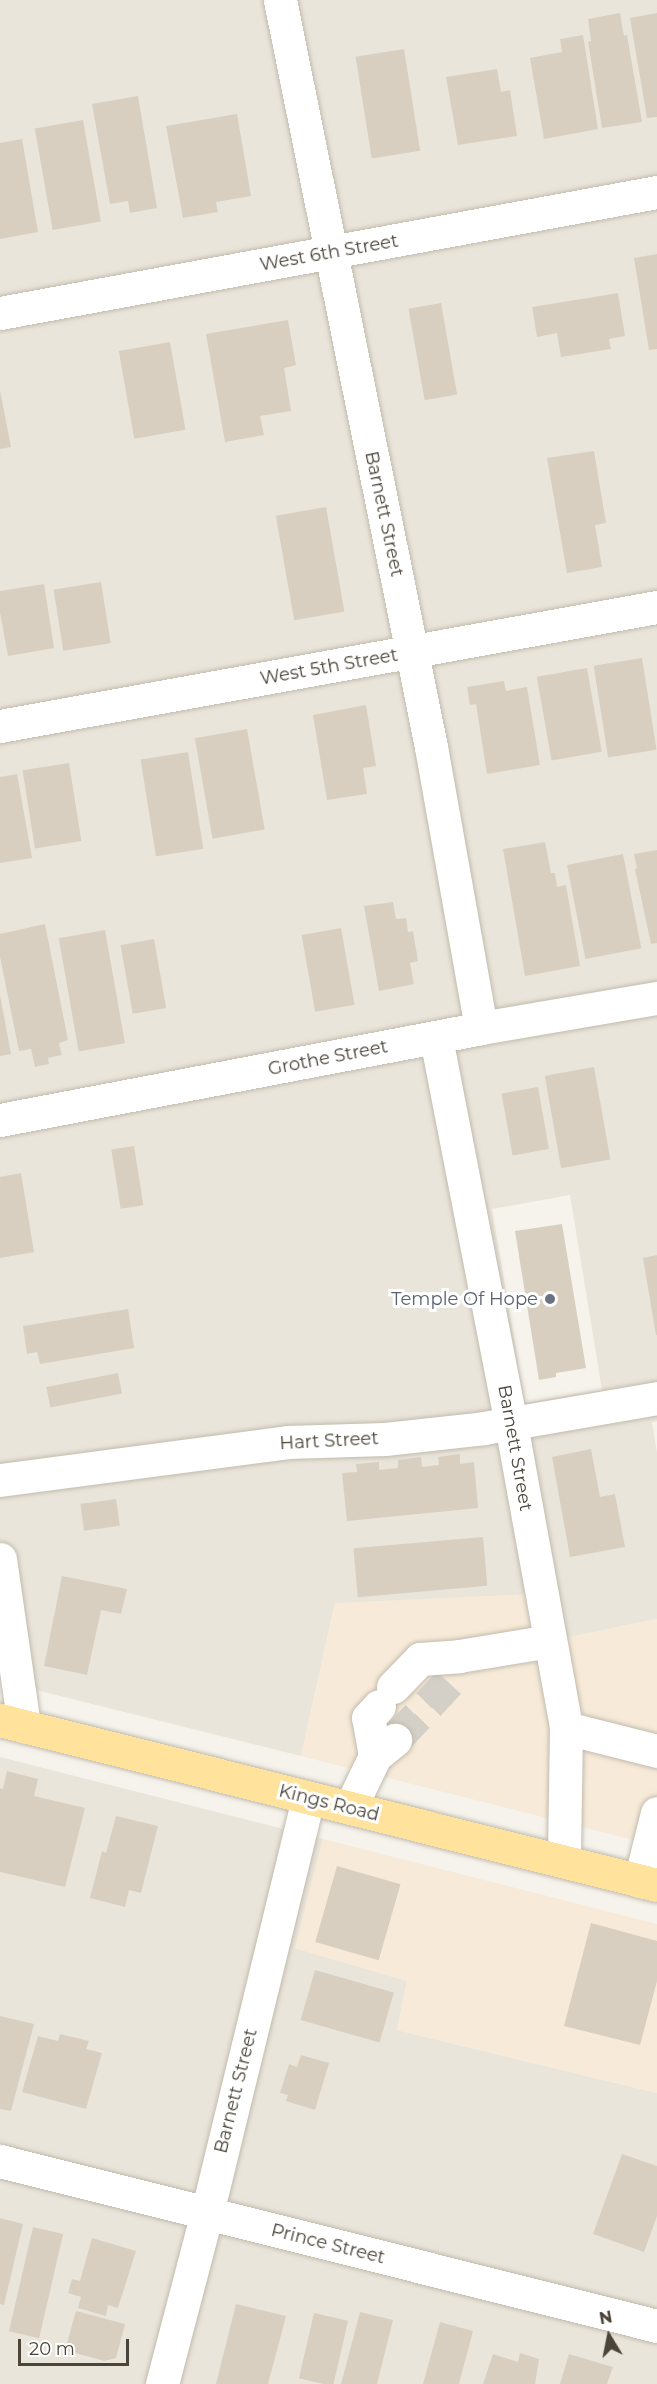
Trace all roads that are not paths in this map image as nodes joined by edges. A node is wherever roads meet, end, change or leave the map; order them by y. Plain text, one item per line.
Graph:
1 (280, 0) edge
2 (657, 192) edge
3 (330, 252) junction
4 (0, 313) edge
5 (657, 607) edge
6 (412, 651) junction
7 (0, 726) edge
8 (657, 998) edge
9 (481, 1028) junction
10 (436, 1038) junction
11 (0, 1120) edge
12 (657, 1398) edge
13 (511, 1424) junction
14 (0, 1480) edge
15 (0, 1559) edge
16 (550, 1641) junction
17 (12, 1723) edge
18 (566, 1728) junction
19 (657, 1751) edge
20 (308, 1798) junction
21 (350, 1808) junction
22 (657, 1813) edge
23 (564, 1861) junction
24 (649, 1883) edge
25 (0, 2161) edge
26 (207, 2213) junction
27 (657, 2326) edge
28 (162, 2384) edge

1 - 3 street, Barnett Street
2 - 3 street, West 6th Street
3 - 4 street, West 6th Street
3 - 6 street, Barnett Street
5 - 6 street, West 5th Street
6 - 7 street, West 5th Street
6 - 9 street, Barnett Street
8 - 9 street, Grothe Street
9 - 10 street, Grothe Street
10 - 11 street, Grothe Street
10 - 13 street, Barnett Street
12 - 13 street, Hart Street
13 - 14 street, Hart Street
13 - 16 street, Barnett Street
15 - 17 street
16 - 18 street, Barnett Street
16 - 21 street
17 - 20 main road, Kings Road
18 - 19 street
18 - 23 street, Barnett Street
20 - 21 main road, Kings Road
20 - 26 street, Barnett Street
21 - 23 main road, Kings Road
22 - 24 street
23 - 24 main road, Kings Road
25 - 26 street, Prince Street
26 - 27 street, Prince Street
26 - 28 street, Barnett Street

